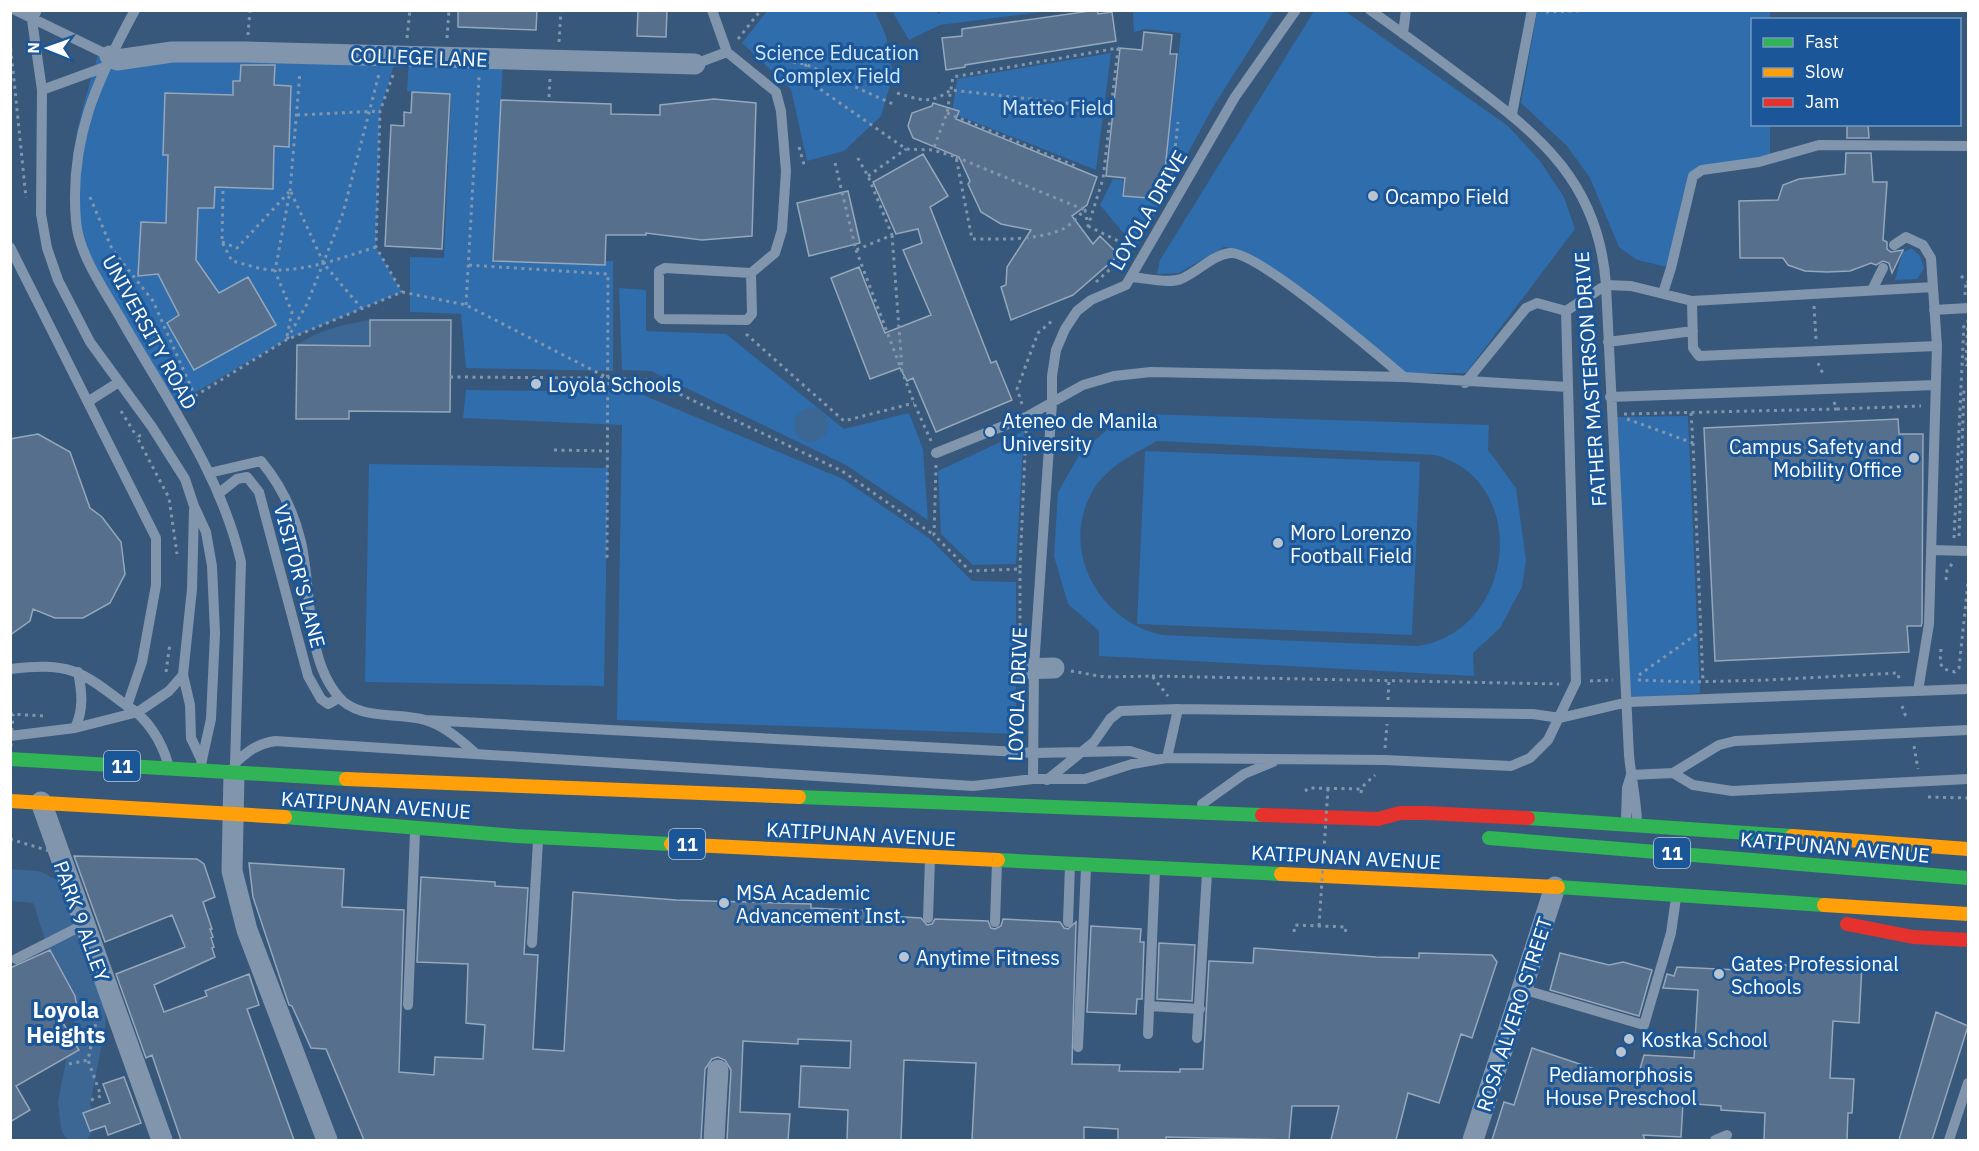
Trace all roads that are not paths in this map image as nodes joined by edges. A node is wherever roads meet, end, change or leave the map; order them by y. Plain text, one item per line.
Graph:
1 (15, 10) edge
2 (135, 10) edge
3 (712, 10) edge
4 (1296, 10) edge
5 (1370, 10) edge
6 (1406, 10) edge
7 (1532, 11) edge
8 (35, 15) edge
9 (1403, 34) junction
10 (727, 52) junction
11 (107, 61) junction
12 (695, 64) joint
13 (42, 90) junction
14 (1512, 114) junction
15 (1968, 146) edge
16 (1894, 245) dead end
17 (10, 247) edge
18 (1883, 268) dead end
19 (751, 273) junction
20 (1131, 277) junction
21 (1606, 285) junction
22 (1933, 287) junction
23 (1872, 290) junction
24 (1663, 293) junction
25 (1692, 301) junction
26 (1967, 308) edge
27 (1934, 310) junction
28 (1566, 311) junction
29 (1692, 331) junction
30 (1608, 342) junction
31 (1937, 346) junction
32 (1404, 377) junction
33 (119, 382) junction
34 (1465, 383) junction
35 (1936, 385) junction
36 (1567, 387) junction
37 (1610, 397) junction
38 (88, 401) junction
39 (1052, 403) junction
40 (936, 453) road end
41 (209, 473) junction
42 (218, 494) junction
43 (194, 507) junction
44 (1931, 550) junction
45 (1968, 551) edge
46 (10, 669) edge
47 (78, 672) junction
48 (183, 675) junction
49 (1968, 689) edge
50 (1918, 691) junction
51 (339, 698) junction
52 (1628, 702) junction
53 (127, 706) junction
54 (1178, 709) junction
55 (138, 712) junction
56 (1560, 718) junction
57 (425, 720) junction
58 (75, 728) junction
59 (1968, 730) edge
60 (10, 736) edge
61 (474, 752) junction
62 (1083, 752) junction
63 (1035, 753) junction
64 (1162, 758) junction
65 (1279, 759) junction
66 (10, 760) edge
67 (200, 765) junction
68 (169, 769) junction
69 (235, 769) junction
70 (1673, 773) junction
71 (1631, 775) junction
72 (1968, 778) edge
73 (1033, 779) junction
74 (1046, 780) junction
75 (10, 801) edge
76 (41, 802) junction
77 (1192, 812) junction
78 (232, 813) junction
79 (1378, 819) junction
80 (1632, 824) junction
81 (415, 827) junction
82 (1403, 829) dead end
83 (538, 837) junction
84 (1471, 837) dead end
85 (1968, 844) edge
86 (1968, 849) edge
87 (930, 857) junction
88 (997, 860) junction
89 (1070, 864) junction
90 (1086, 865) junction
91 (1155, 868) junction
92 (1208, 870) junction
93 (1968, 878) edge
94 (1555, 887) junction
95 (1677, 895) junction
96 (1710, 896) junction
97 (1968, 914) edge
98 (928, 918) dead end
99 (995, 922) dead end
100 (1068, 922) dead end
101 (68, 932) junction
102 (1968, 940) edge
103 (532, 943) dead end
104 (16, 959) dead end
105 (1522, 989) junction
106 (408, 1005) dead end
107 (1149, 1006) junction
108 (1200, 1009) junction
109 (1148, 1035) dead end
110 (1197, 1038) dead end
111 (1078, 1047) dead end
112 (718, 1070) dead end
113 (1968, 1083) edge
114 (1727, 1135) dead end
115 (162, 1140) edge
116 (327, 1140) edge
117 (714, 1140) edge
118 (1473, 1140) edge
119 (1715, 1140) edge
120 (1949, 1140) edge

1 - 8 lane
2 - 11 lane, UNIVERSITY ROAD
3 - 10 lane
4 - 20 lane, LOYOLA DRIVE
5 - 9 lane, FATHER MASTERSON DRIVE
6 - 9 lane
7 - 14 lane
8 - 11 lane
8 - 13 lane
9 - 14 lane, FATHER MASTERSON DRIVE
10 - 12 lane, COLLEGE LANE
10 - 19 lane
11 - 12 street, COLLEGE LANE
11 - 13 lane
11 - 41 lane, UNIVERSITY ROAD
13 - 33 lane
14 - 21 lane, FATHER MASTERSON DRIVE
15 - 24 lane
16 - 22 lane
17 - 38 lane
18 - 23 lane
19 - 19 lane
20 - 32 lane
20 - 39 lane, LOYOLA DRIVE
21 - 24 lane
21 - 28 lane
21 - 30 lane, FATHER MASTERSON DRIVE
22 - 23 lane
22 - 27 lane
23 - 25 lane
24 - 25 lane
25 - 29 lane
26 - 27 lane
27 - 31 lane
28 - 34 lane
28 - 36 lane
29 - 30 lane
29 - 31 lane
30 - 37 lane, FATHER MASTERSON DRIVE
31 - 35 lane
32 - 34 lane
32 - 39 lane
33 - 38 lane
33 - 43 lane
34 - 36 lane
35 - 37 lane
35 - 44 lane
36 - 56 lane
37 - 52 lane, FATHER MASTERSON DRIVE
38 - 53 lane
39 - 40 lane
39 - 63 lane, LOYOLA DRIVE
41 - 42 lane, UNIVERSITY ROAD
41 - 51 lane
42 - 51 lane, VISITOR'S LANE
42 - 69 lane, UNIVERSITY ROAD
43 - 48 lane
43 - 67 lane
44 - 45 lane
44 - 50 lane
46 - 47 lane
47 - 53 lane
47 - 58 lane
48 - 55 lane
48 - 67 lane
49 - 50 lane
50 - 52 lane
51 - 57 lane
52 - 56 lane
52 - 71 lane, FATHER MASTERSON DRIVE
53 - 55 lane
54 - 56 lane
54 - 62 lane
54 - 64 lane
55 - 58 lane
55 - 68 lane
56 - 65 lane
57 - 61 lane
57 - 63 lane
58 - 60 lane
59 - 70 lane
61 - 69 lane
61 - 73 lane
62 - 63 lane
62 - 64 lane
62 - 74 lane
63 - 73 lane, LOYOLA DRIVE
64 - 65 lane
64 - 74 lane
65 - 77 lane
66 - 68 main road, KATIPUNAN AVENUE / 11
67 - 68 main road, KATIPUNAN AVENUE / 11
67 - 69 main road, KATIPUNAN AVENUE / 11
69 - 77 main road, KATIPUNAN AVENUE / 11
69 - 78 street
70 - 71 lane
70 - 72 lane
71 - 80 lane, FATHER MASTERSON DRIVE
73 - 74 lane
75 - 76 main road, KATIPUNAN AVENUE / 11
76 - 78 main road, KATIPUNAN AVENUE / 11
76 - 101 street, PARK 9 ALLEY
77 - 79 main road, KATIPUNAN AVENUE / 11
78 - 81 main road, KATIPUNAN AVENUE / 11
78 - 116 street
79 - 80 main road, KATIPUNAN AVENUE / 11
79 - 82 main road, KATIPUNAN AVENUE / 11
80 - 86 main road, KATIPUNAN AVENUE / 11
81 - 83 main road, KATIPUNAN AVENUE / 11
81 - 106 lane
83 - 87 main road, KATIPUNAN AVENUE / 11
83 - 103 lane
84 - 93 main road, KATIPUNAN AVENUE / 11
85 - 86 lane
87 - 88 main road, KATIPUNAN AVENUE / 11
87 - 98 lane
88 - 89 main road, KATIPUNAN AVENUE / 11
88 - 99 lane
89 - 90 main road, KATIPUNAN AVENUE / 11
89 - 100 lane
90 - 91 main road, KATIPUNAN AVENUE / 11
90 - 111 lane
91 - 92 main road, KATIPUNAN AVENUE / 11
91 - 107 lane
92 - 94 main road, KATIPUNAN AVENUE / 11
92 - 108 lane
94 - 95 main road, KATIPUNAN AVENUE / 11
94 - 105 street, ROSA ALVERO STREET
95 - 96 main road, KATIPUNAN AVENUE / 11
95 - 105 lane
96 - 97 main road, KATIPUNAN AVENUE / 11
96 - 102 main road, KATIPUNAN AVENUE / 11
101 - 104 lane
101 - 115 street, PARK 9 ALLEY
105 - 118 street, ROSA ALVERO STREET
107 - 108 lane
107 - 109 lane
108 - 110 lane
112 - 117 street
113 - 120 lane
114 - 119 lane

